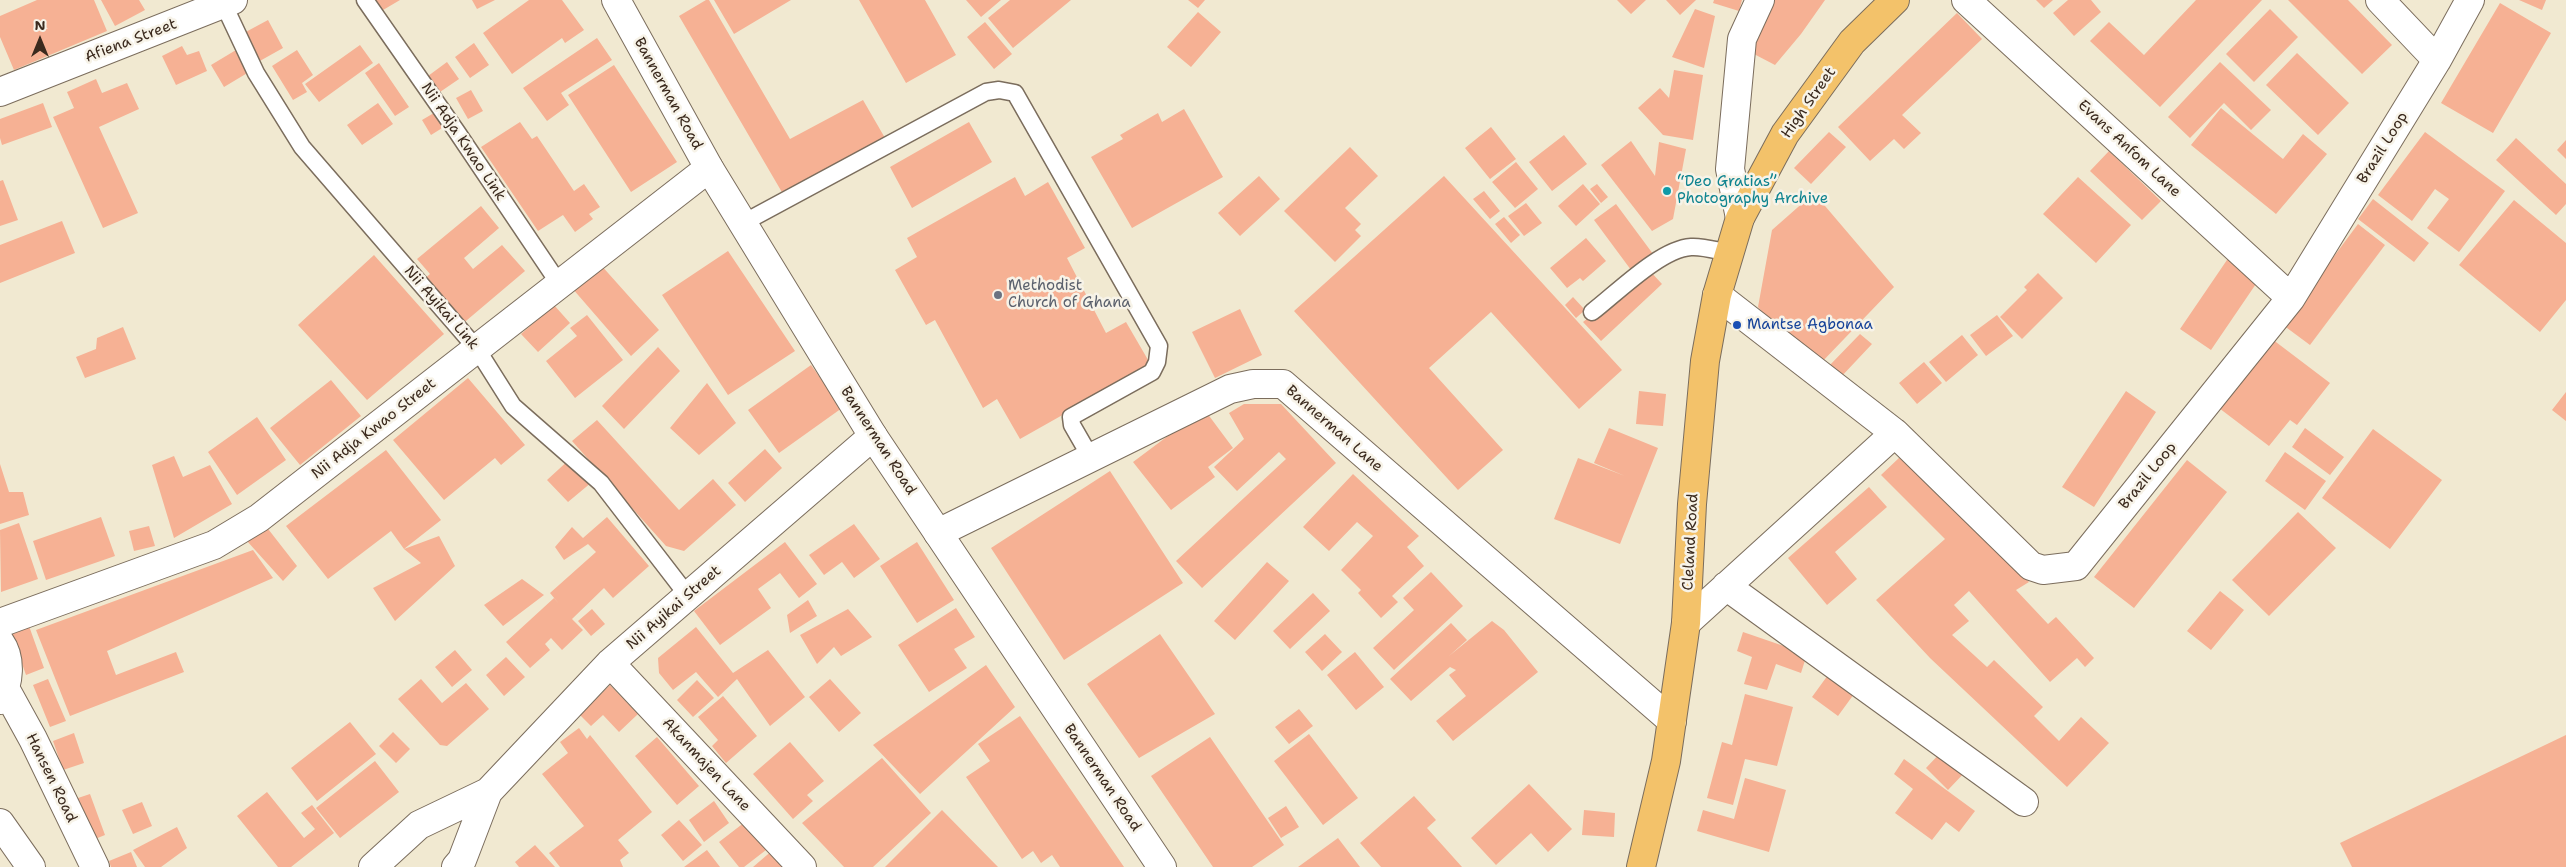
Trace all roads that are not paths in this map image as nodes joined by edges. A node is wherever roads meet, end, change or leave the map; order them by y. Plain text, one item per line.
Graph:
1 (365, 0) edge
2 (616, 0) edge
3 (1760, 0) edge
4 (1895, 0) edge
5 (1966, 0) edge
6 (2380, 0) edge
7 (2470, 0) edge
8 (226, 2) edge
9 (2437, 60) junction
10 (0, 92) edge
11 (709, 168) junction
12 (1740, 218) junction
13 (743, 223) junction
14 (1730, 253) junction
15 (560, 285) junction
16 (1717, 295) junction
17 (2291, 298) junction
18 (1592, 312) dead end
19 (477, 349) junction
20 (1895, 433) junction
21 (873, 436) junction
22 (1091, 458) junction
23 (938, 533) junction
24 (1726, 586) junction
25 (688, 596) junction
26 (0, 623) edge
27 (1686, 623) junction
28 (0, 642) edge
29 (610, 664) junction
30 (3, 695) edge
31 (1672, 721) junction
32 (488, 792) junction
33 (2024, 802) dead end
34 (0, 823) edge
35 (31, 867) edge
36 (95, 867) edge
37 (374, 867) edge
38 (456, 867) edge
39 (802, 867) edge
40 (1162, 867) edge
41 (1641, 867) edge

1 - 15 lane, Nii Adja Kwao Link
2 - 11 street, Bannerman Road
3 - 12 street
4 - 12 main road, High Street
5 - 17 street, Evans Anfom Lane
6 - 9 street
7 - 9 street, Brazil Loop
8 - 10 street, Afiena Street
8 - 19 lane, Nii Ayikai Link
9 - 17 street, Brazil Loop
11 - 13 street, Bannerman Road
11 - 15 street, Nii Adja Kwao Street
12 - 14 main road, Cleland Road
13 - 21 street, Bannerman Road
13 - 22 lane
14 - 16 main road, Cleland Road
14 - 18 lane
15 - 19 street, Nii Adja Kwao Street
16 - 20 street, Brazil Loop
16 - 27 main road, Cleland Road
17 - 20 street, Brazil Loop
19 - 25 lane, Nii Ayikai Link
19 - 26 street, Nii Adja Kwao Street
20 - 24 street
21 - 23 street, Bannerman Road
21 - 25 street, Nii Ayikai Street
22 - 23 street, Bannerman Lane
22 - 31 street, Bannerman Lane
23 - 40 street, Bannerman Road
24 - 27 street
24 - 33 street
25 - 29 street, Nii Ayikai Street
27 - 31 main road, Cleland Road
28 - 30 street
29 - 32 street, Nii Ayikai Street
29 - 39 street, Akanmajen Lane
30 - 36 street, Hansen Road
31 - 41 main road, Cleland Road
32 - 37 street, Nii Ayikai Street
32 - 38 street, Nii Ayikai Street
34 - 35 street

